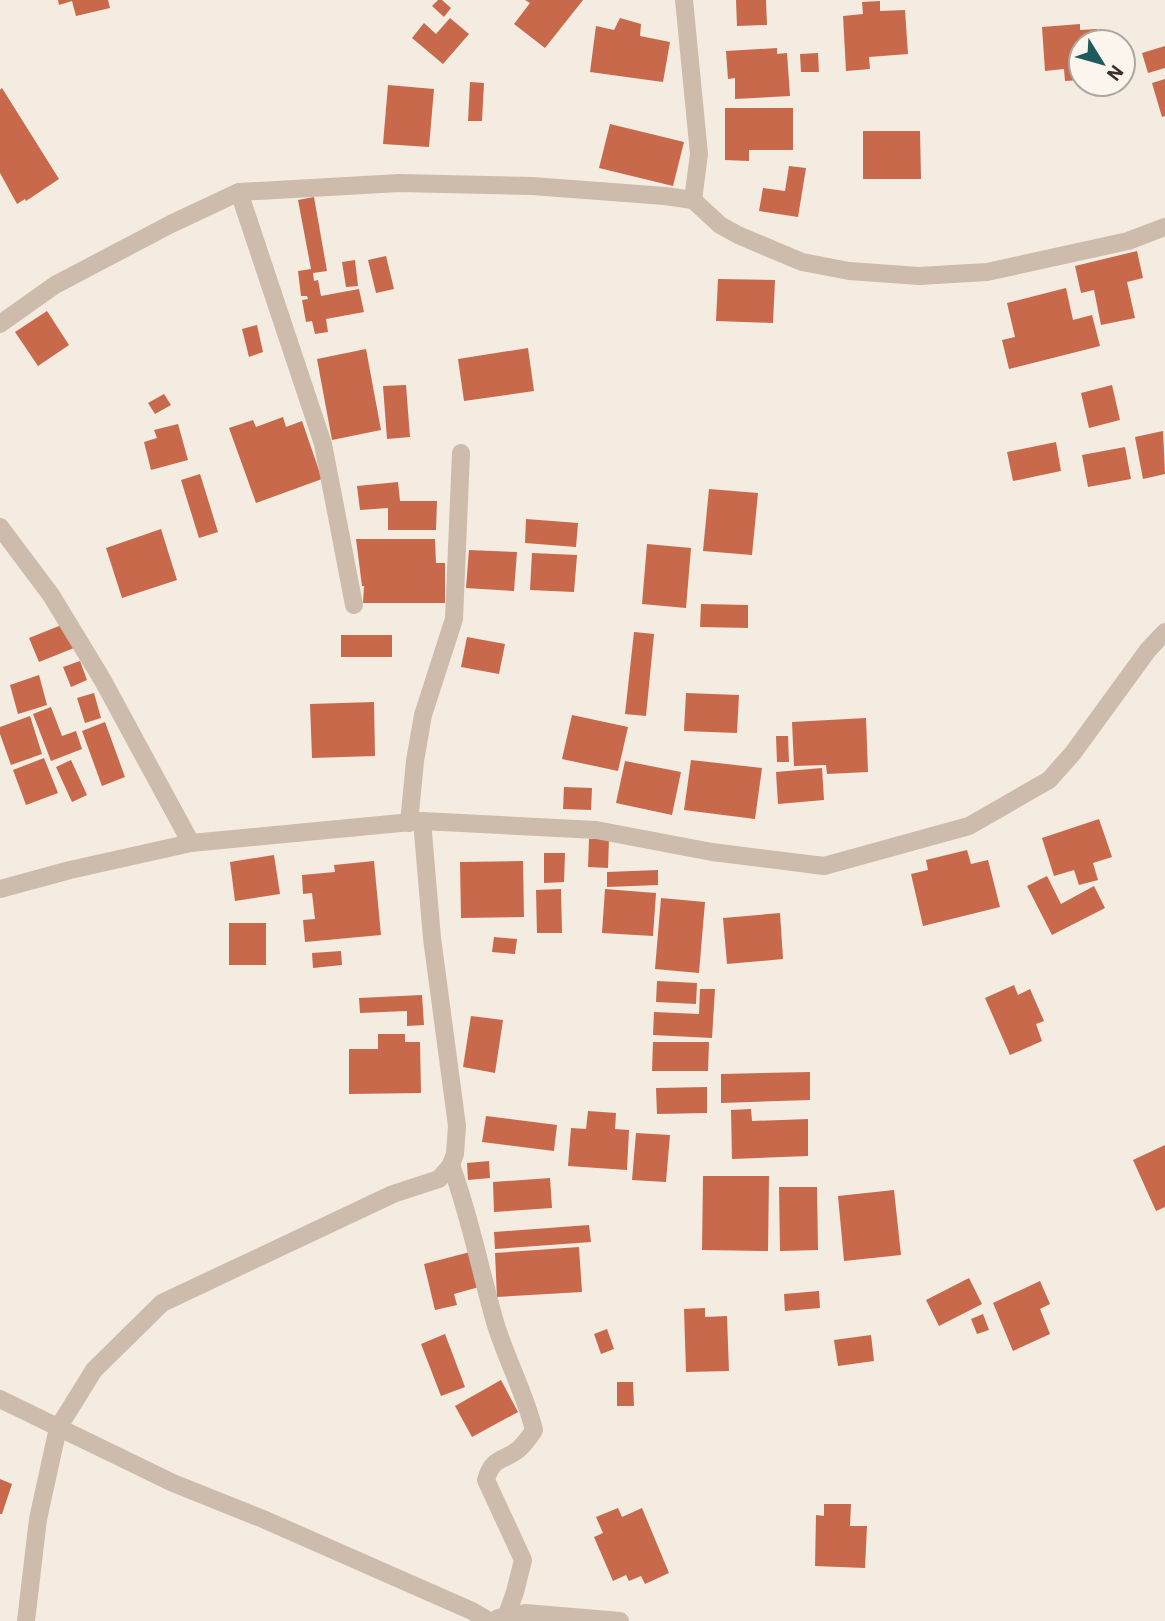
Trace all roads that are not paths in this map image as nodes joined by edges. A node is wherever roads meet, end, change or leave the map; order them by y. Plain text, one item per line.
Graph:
1 (684, 0) edge
2 (239, 192) junction
3 (693, 200) junction
4 (1165, 227) edge
5 (0, 324) edge
6 (461, 453) dead end
7 (0, 527) edge
8 (354, 605) dead end
9 (1165, 632) edge
10 (416, 822) junction
11 (191, 843) junction
12 (0, 889) edge
13 (451, 1165) junction
14 (0, 1399) edge
15 (58, 1428) junction
16 (494, 1619) edge
17 (26, 1621) edge
18 (621, 1621) edge

1 - 3 street
2 - 3 street
2 - 5 street
2 - 8 street
3 - 4 street
6 - 10 street
7 - 11 street
9 - 10 street
10 - 11 street
10 - 13 street
11 - 12 street
13 - 15 street
13 - 16 street
14 - 15 street
15 - 16 street
15 - 17 street
16 - 18 street

